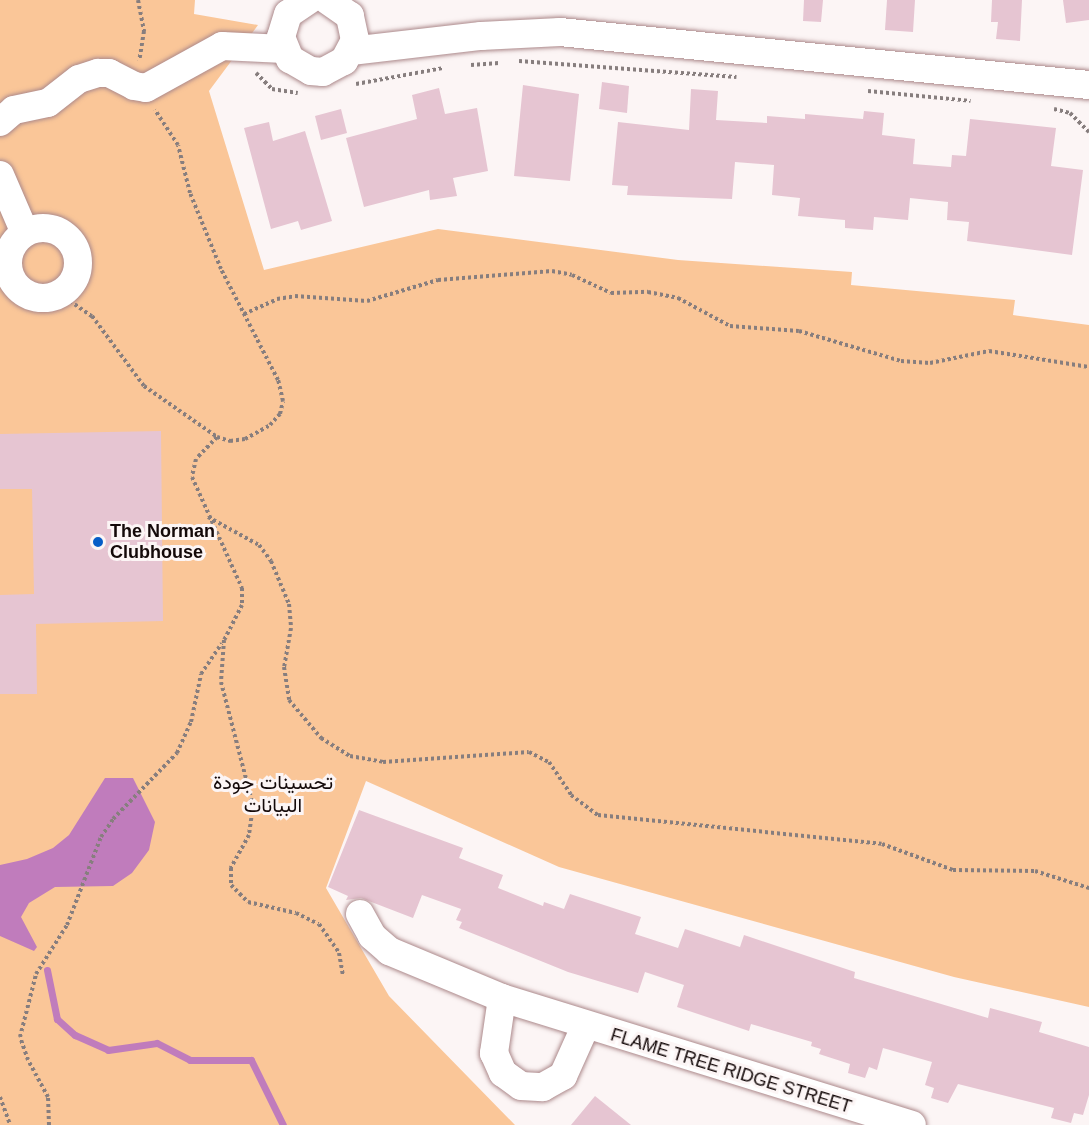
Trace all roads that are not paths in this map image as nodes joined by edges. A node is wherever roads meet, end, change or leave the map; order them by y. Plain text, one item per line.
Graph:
1 (306, 1) edge
2 (284, 49) junction
3 (351, 51) junction
4 (1089, 85) edge
5 (0, 122) edge
6 (0, 175) edge
7 (26, 233) junction
8 (4, 259) edge
9 (360, 914) dead end
10 (502, 998) junction
11 (585, 1026) junction
12 (912, 1125) edge

1 - 2 street
1 - 3 street
2 - 3 street
2 - 5 street
3 - 4 street
6 - 7 street
7 - 8 street
7 - 8 street
9 - 10 street, FLAME TREE RIDGE STREET
10 - 11 street, FLAME TREE RIDGE STREET
10 - 11 street
11 - 12 street, FLAME TREE RIDGE STREET

